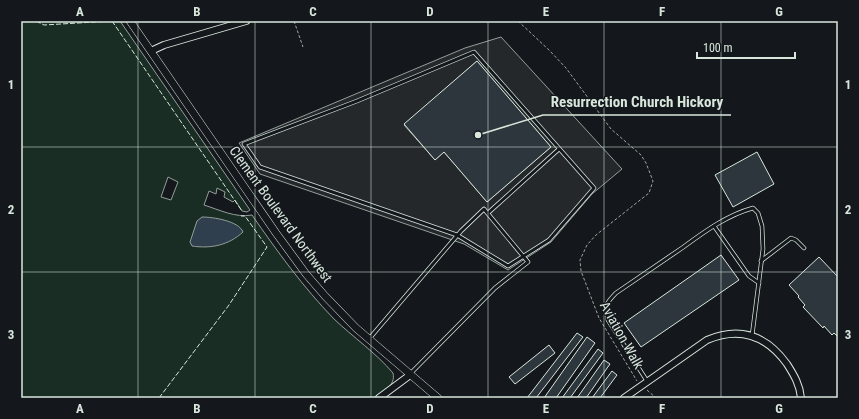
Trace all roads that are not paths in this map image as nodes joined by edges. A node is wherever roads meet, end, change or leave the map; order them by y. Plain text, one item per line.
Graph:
1 (130, 21) edge
2 (246, 21) edge
3 (151, 51) junction
4 (559, 149) junction
5 (488, 213) junction
6 (714, 226) junction
7 (457, 235) junction
8 (804, 248) dead end
9 (523, 256) junction
10 (761, 261) junction
11 (759, 283) junction
12 (752, 336) junction
13 (369, 339) junction
14 (410, 375) junction
15 (648, 381) junction
16 (379, 398) edge
17 (438, 398) edge
18 (624, 398) edge
19 (801, 398) edge

1 - 3 street, Clement Boulevard Northwest
2 - 3 street
3 - 13 street, Clement Boulevard Northwest
4 - 5 lane
4 - 7 lane
4 - 9 lane
5 - 7 lane
5 - 9 lane
6 - 10 lane
6 - 11 lane
6 - 15 lane
7 - 9 lane
7 - 13 lane
8 - 10 lane
9 - 14 lane
10 - 11 lane
11 - 12 lane
12 - 15 street
12 - 19 street
13 - 14 street, Clement Boulevard Northwest
14 - 16 street
14 - 17 street, Clement Boulevard Northwest
15 - 18 street

